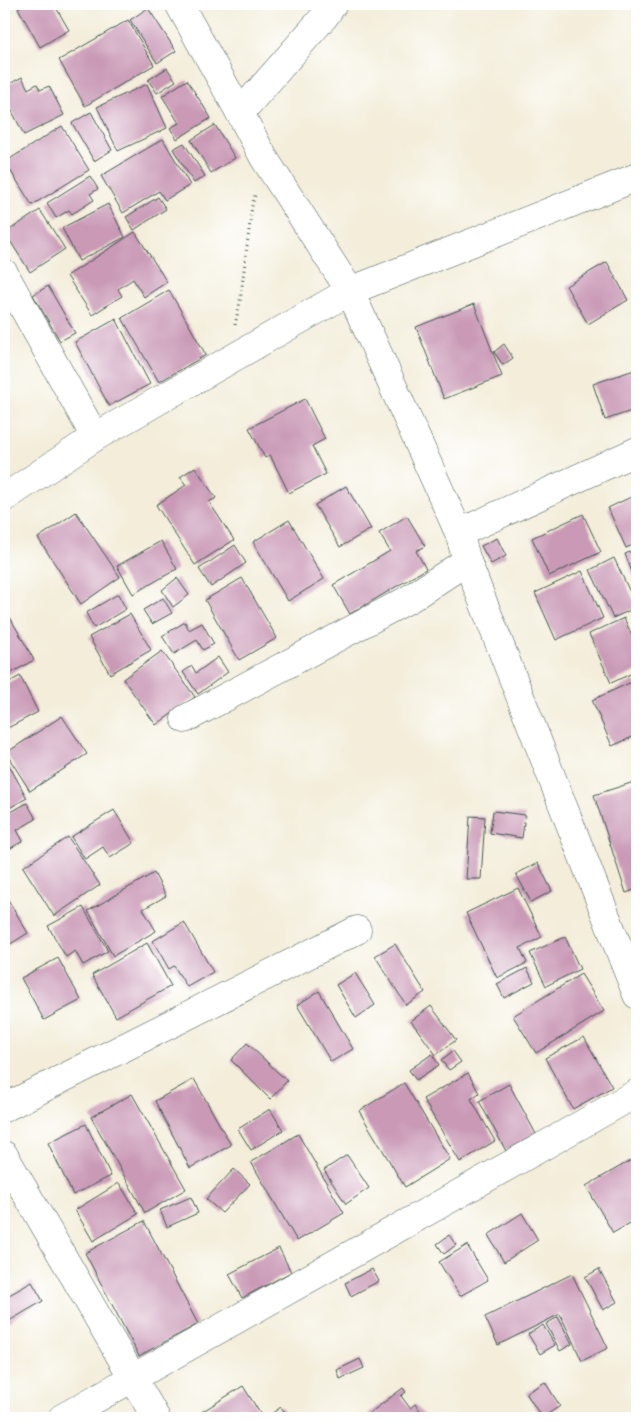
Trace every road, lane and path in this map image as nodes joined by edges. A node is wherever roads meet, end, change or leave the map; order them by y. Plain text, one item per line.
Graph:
1 (179, 4) edge
2 (333, 4) edge
3 (240, 113) junction
4 (264, 158) junction
5 (637, 177) edge
6 (4, 273) edge
7 (350, 292) junction
8 (223, 364) junction
9 (95, 437) junction
10 (637, 451) edge
11 (4, 498) edge
12 (459, 533) junction
13 (467, 561) junction
14 (185, 719) dead end
15 (357, 930) dead end
16 (637, 995) edge
17 (637, 1093) edge
18 (4, 1108) edge
19 (4, 1155) edge
20 (132, 1378) junction
21 (62, 1418) edge
22 (156, 1418) edge

1 - 3 street
2 - 3 street
3 - 4 street
4 - 7 street
4 - 8 path
5 - 7 street
6 - 9 street
7 - 8 street
7 - 12 street
8 - 9 street
9 - 11 street
10 - 12 street
12 - 13 street
13 - 14 street
13 - 16 street
15 - 18 street
17 - 20 street
19 - 20 street
20 - 21 street
20 - 22 street

